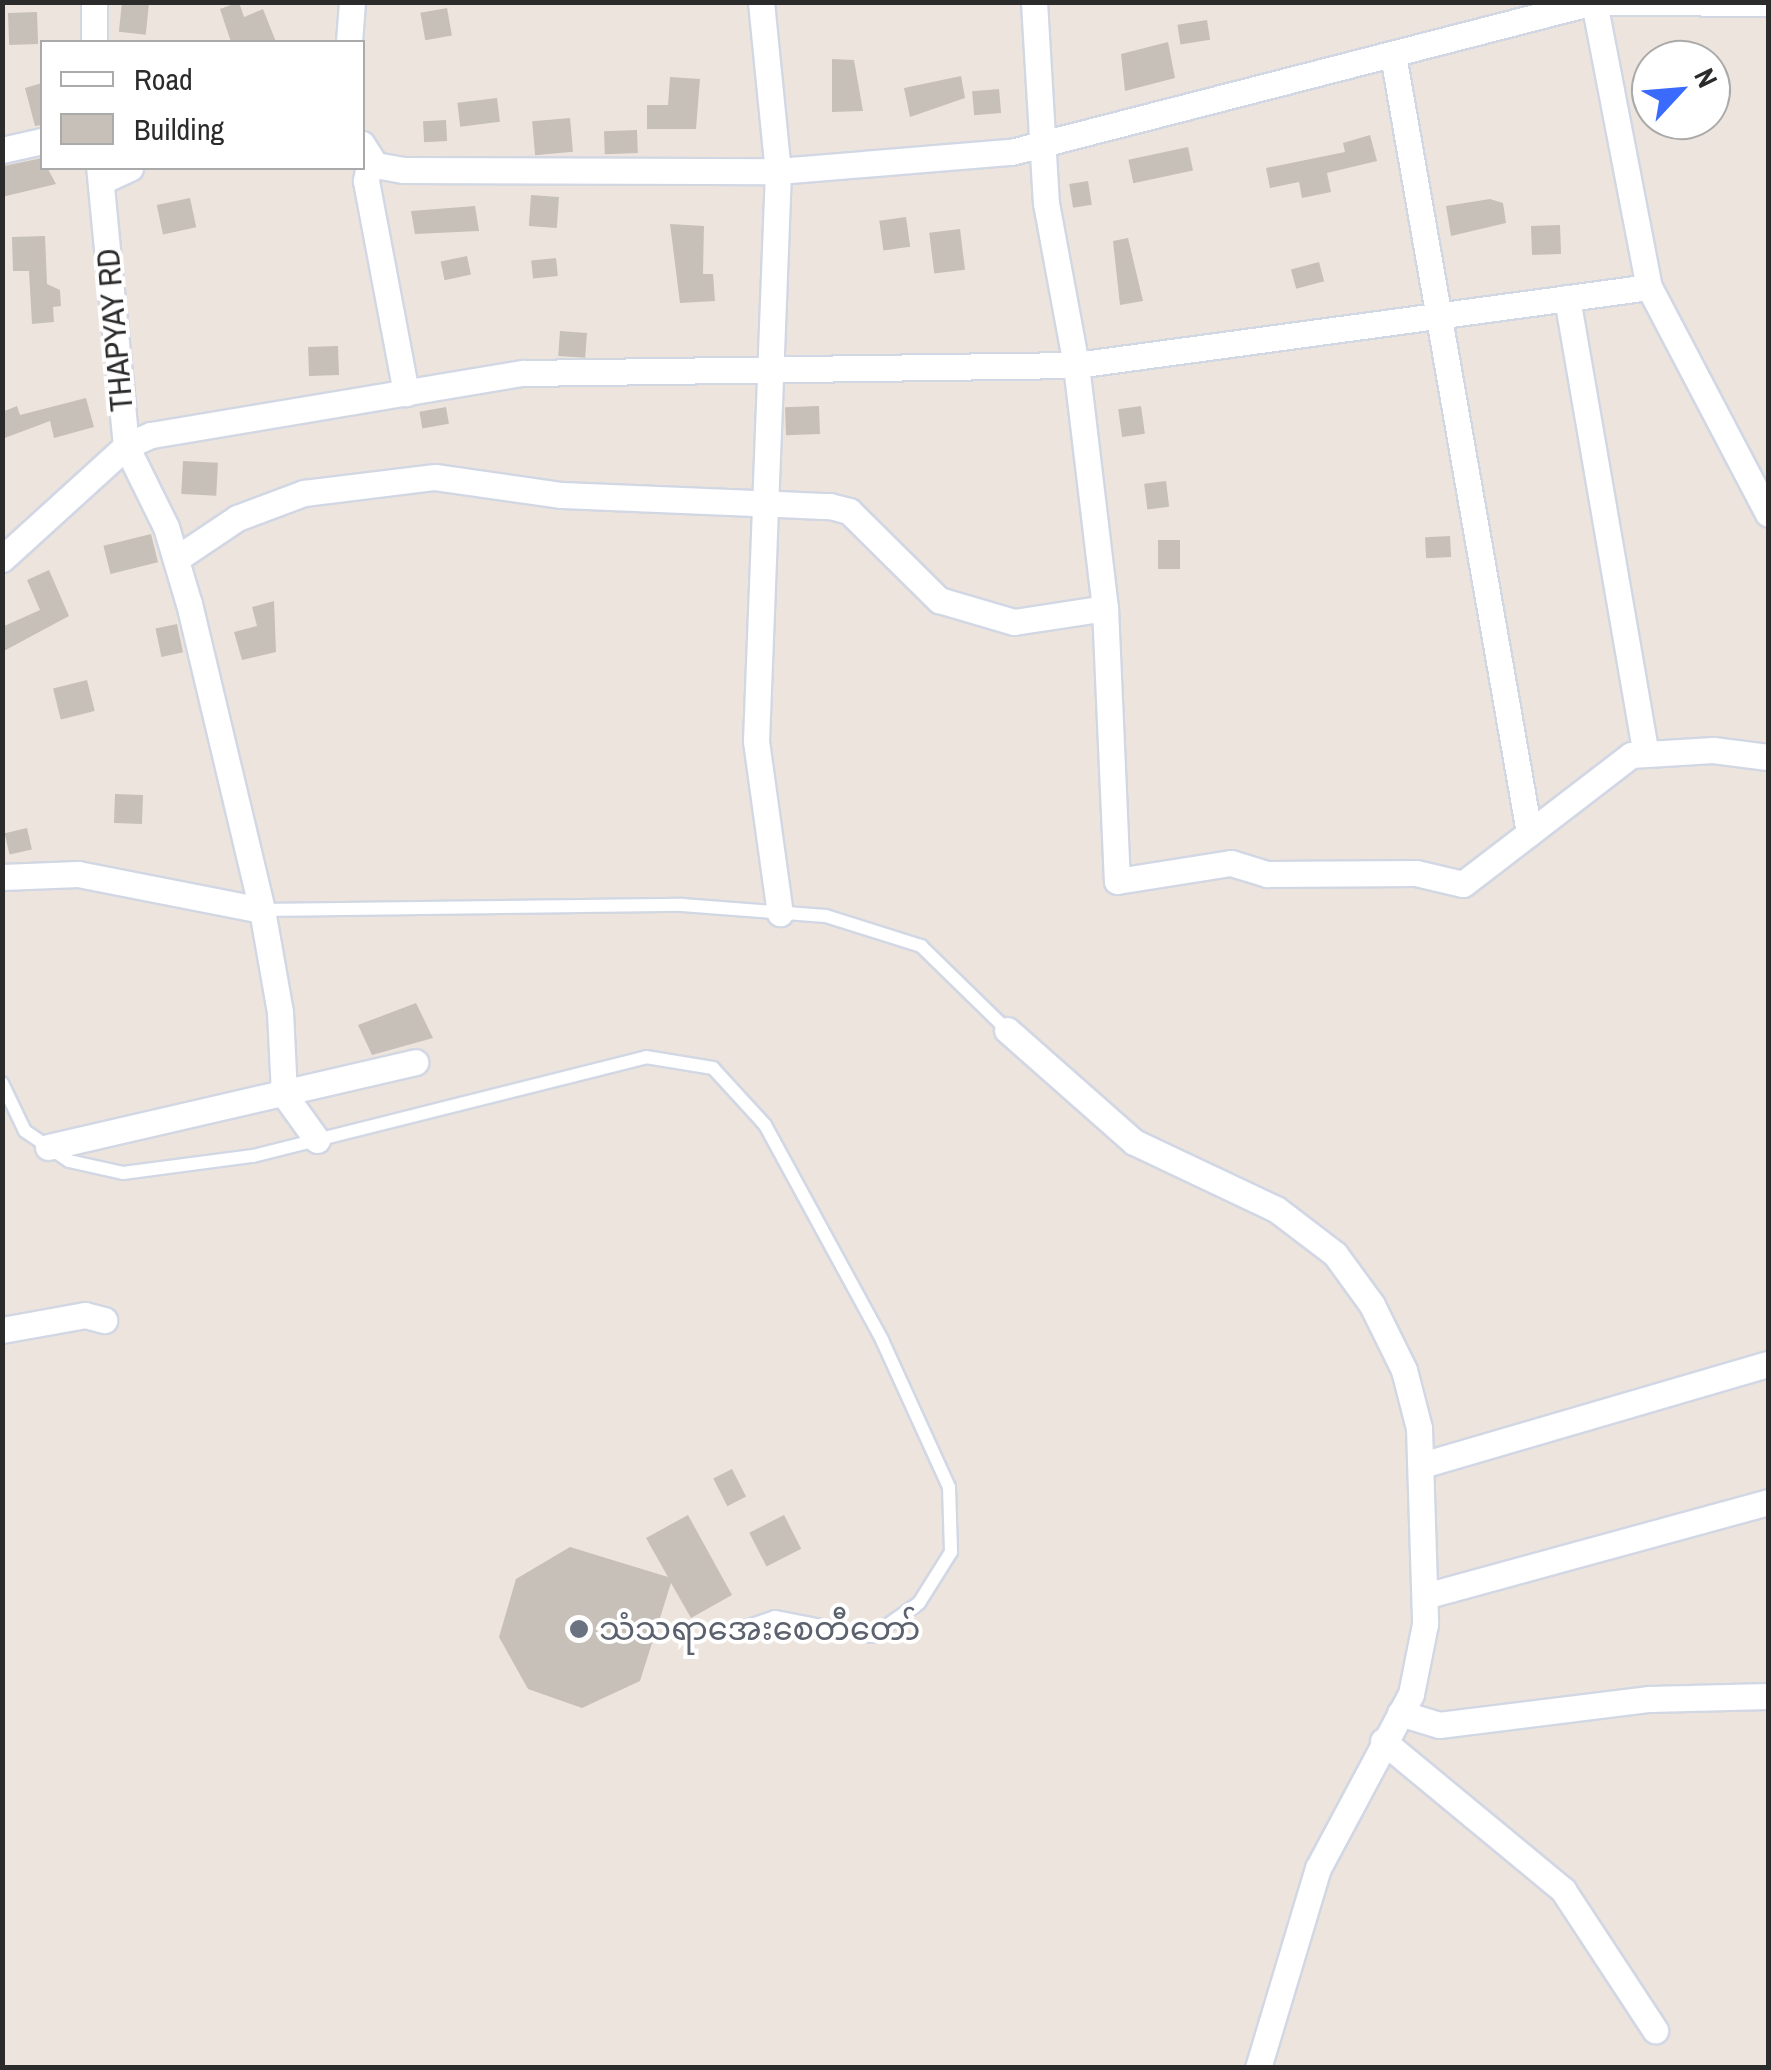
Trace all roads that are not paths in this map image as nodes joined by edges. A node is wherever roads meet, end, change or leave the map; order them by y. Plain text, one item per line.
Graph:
1 (94, 2) edge
2 (352, 2) edge
3 (760, 2) edge
4 (1034, 2) edge
5 (1594, 2) edge
6 (1603, 2) edge
7 (1768, 3) edge
8 (94, 40) edge
9 (349, 40) edge
10 (1393, 54) junction
11 (40, 141) edge
12 (1039, 146) junction
13 (2, 150) edge
14 (366, 151) edge
15 (778, 171) junction
16 (100, 174) edge
17 (1648, 287) junction
18 (1567, 298) junction
19 (1437, 316) junction
20 (1076, 365) junction
21 (770, 376) junction
22 (406, 393) junction
23 (126, 446) junction
24 (762, 503) junction
25 (1768, 514) edge
26 (2, 559) edge
27 (176, 559) junction
28 (1105, 608) junction
29 (1645, 751) junction
30 (1768, 757) edge
31 (1528, 834) junction
32 (2, 878) edge
33 (262, 910) junction
34 (780, 913) junction
35 (1007, 1030) joint
36 (415, 1062) dead end
37 (2, 1083) edge
38 (284, 1094) junction
39 (317, 1140) junction
40 (48, 1147) junction
41 (104, 1320) dead end
42 (2, 1330) edge
43 (1768, 1364) edge
44 (1422, 1466) junction
45 (1768, 1502) edge
46 (1425, 1596) junction
47 (746, 1627) dead end
48 (1768, 1696) edge
49 (1400, 1712) junction
50 (1382, 1741) junction
51 (1655, 2030) dead end
52 (1260, 2066) edge

1 - 8 street
2 - 9 street
3 - 15 street
4 - 12 street
5 - 10 street
5 - 17 street
6 - 7 street
10 - 12 street
10 - 19 street
11 - 13 street
12 - 15 street
12 - 20 street
14 - 15 street
14 - 22 street
15 - 21 street
16 - 23 street, THAPYAY RD
17 - 18 street
17 - 25 street
18 - 19 street
18 - 29 street
19 - 20 street
19 - 31 street
20 - 21 street
20 - 28 street
21 - 22 street
21 - 24 street
22 - 23 street
23 - 26 street, THAPYAY RD
23 - 27 street
24 - 27 street
24 - 28 street
24 - 34 street
27 - 33 street
28 - 31 street
29 - 30 street
29 - 31 street
32 - 33 street
33 - 34 lane
33 - 38 street
34 - 35 lane
35 - 44 street
36 - 38 street
37 - 40 lane
38 - 39 street
38 - 40 street
39 - 40 lane
39 - 47 lane
41 - 42 street
43 - 44 street
44 - 46 street
45 - 46 street
46 - 49 street
48 - 49 street
49 - 50 street
50 - 51 street
50 - 52 street

